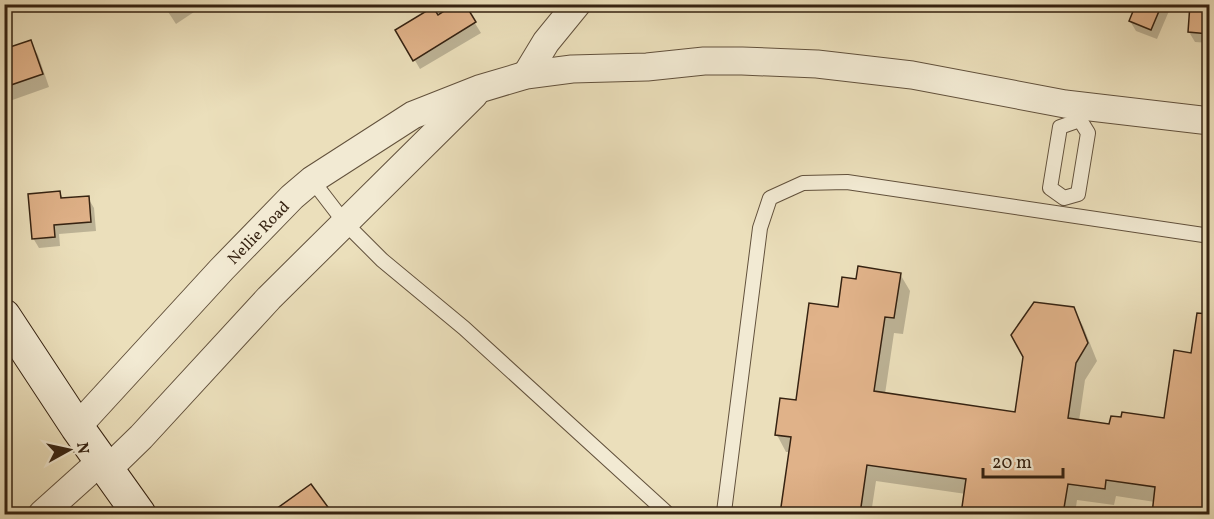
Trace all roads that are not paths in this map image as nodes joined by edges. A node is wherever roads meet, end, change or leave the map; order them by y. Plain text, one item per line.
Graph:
1 (578, 4) edge
2 (526, 75) junction
3 (479, 89) junction
4 (1081, 113) junction
5 (1209, 122) edge
6 (312, 180) junction
7 (1064, 198) junction
8 (1063, 214) junction
9 (345, 223) junction
10 (1209, 236) edge
11 (4, 316) edge
12 (77, 427) junction
13 (104, 466) junction
14 (42, 514) edge
15 (139, 514) edge
16 (668, 514) edge
17 (722, 514) edge

1 - 2 street
2 - 3 street, Nellie Road
2 - 4 street, Nellie Road
3 - 6 street, Nellie Road
3 - 9 street, Nellie Road
4 - 5 street, Nellie Road
4 - 7 lane
4 - 7 lane
6 - 9 lane
6 - 12 street, Nellie Road
7 - 8 lane
8 - 10 lane
8 - 17 lane
9 - 13 street, Nellie Road
9 - 16 lane
11 - 12 main road
12 - 13 main road
13 - 14 street, Nellie Road
13 - 15 main road

